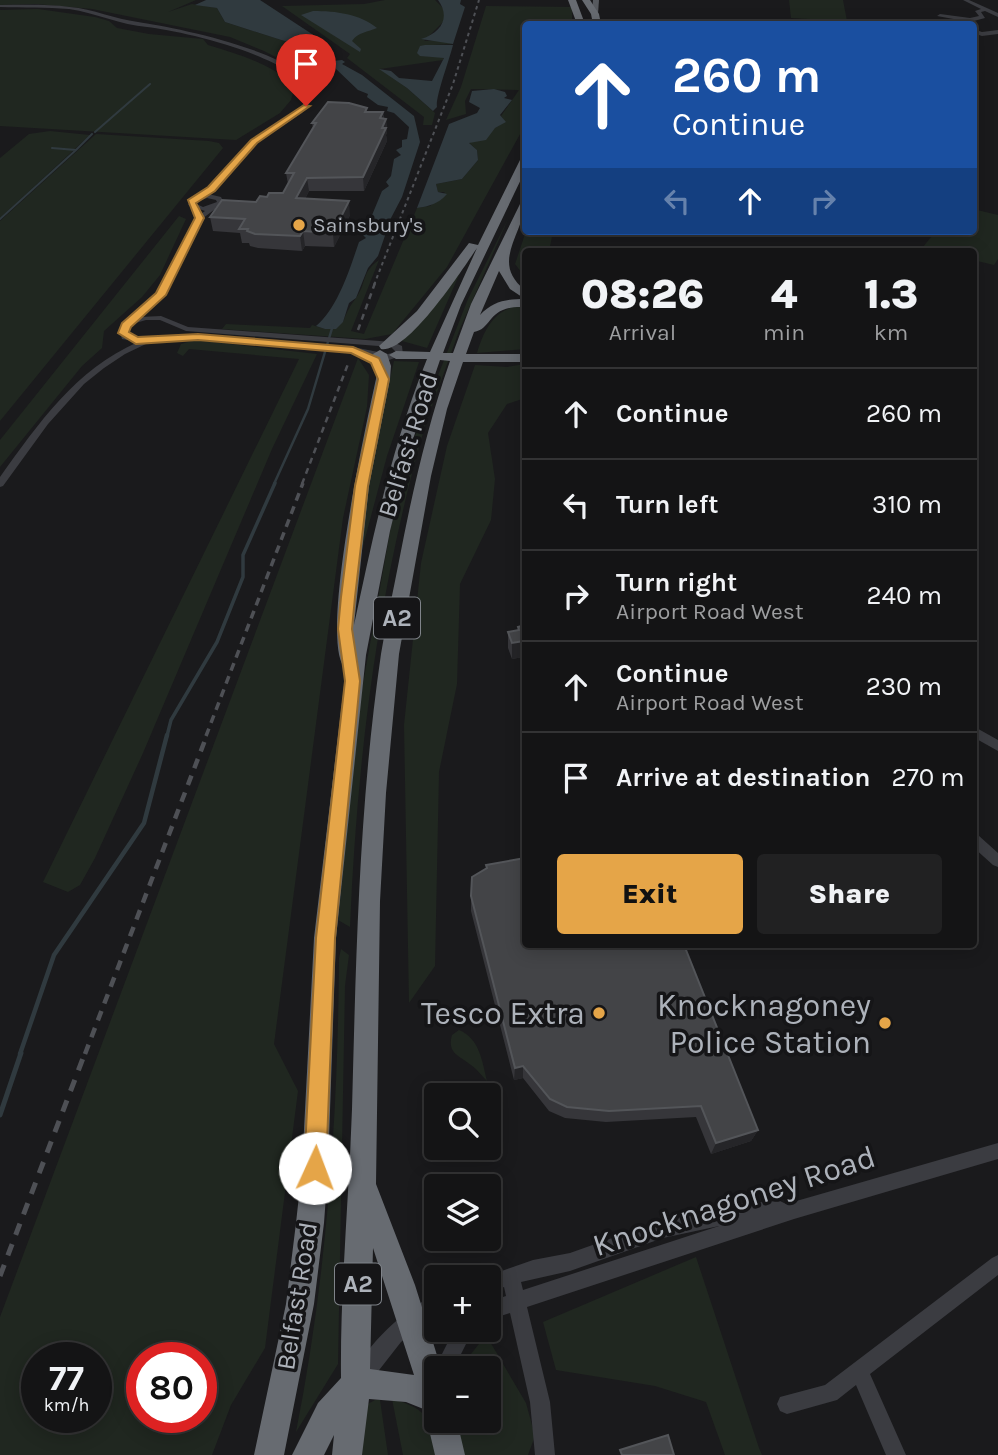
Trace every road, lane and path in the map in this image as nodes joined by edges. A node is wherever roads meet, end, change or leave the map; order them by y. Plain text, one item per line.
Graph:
1 (572, 0) edge
2 (586, 0) edge
3 (596, 0) edge
4 (965, 0) edge
5 (0, 6) edge
6 (984, 10) junction
7 (595, 14) junction
8 (998, 15) edge
9 (940, 16) dead end
10 (580, 21) edge
11 (596, 21) edge
12 (977, 32) edge
13 (998, 32) edge
14 (522, 166) edge
15 (211, 189) junction
16 (202, 197) junction
17 (216, 197) junction
18 (195, 208) junction
19 (213, 208) junction
20 (522, 210) edge
21 (500, 212) junction
22 (199, 218) junction
23 (503, 251) junction
24 (522, 293) edge
25 (161, 295) junction
26 (522, 303) edge
27 (131, 322) junction
28 (168, 322) junction
29 (123, 333) junction
30 (155, 339) junction
31 (463, 342) junction
32 (318, 344) junction
33 (332, 345) junction
34 (353, 350) junction
35 (388, 350) junction
36 (109, 358) junction
37 (522, 359) edge
38 (383, 379) junction
39 (0, 484) edge
40 (352, 681) junction
41 (977, 733) edge
42 (998, 746) edge
43 (977, 841) edge
44 (995, 852) edge
45 (998, 1151) edge
46 (363, 1183) junction
47 (794, 1210) junction
48 (998, 1264) edge
49 (511, 1277) junction
50 (501, 1280) edge
51 (517, 1300) junction
52 (501, 1306) edge
53 (424, 1312) edge
54 (859, 1370) junction
55 (356, 1384) junction
56 (424, 1392) edge
57 (787, 1404) dead end
58 (445, 1433) edge
59 (269, 1455) edge
60 (307, 1455) edge
61 (347, 1455) edge
62 (450, 1455) edge
63 (545, 1455) edge
64 (896, 1455) edge

1 - 10 highway
2 - 7 highway
3 - 7 main road
4 - 6 street
5 - 15 street
6 - 8 street
6 - 9 street
7 - 11 highway
12 - 13 street
14 - 21 highway, Belfast Road / A2
15 - 16 street
15 - 17 street
16 - 17 street
16 - 18 street
17 - 19 street
18 - 19 street
18 - 22 street
19 - 22 street
20 - 23 highway, Belfast Road / A2
21 - 35 highway
21 - 40 highway, Belfast Road / A2
22 - 25 street
23 - 24 highway
23 - 31 highway, Belfast Road / A2
25 - 27 street
25 - 28 street
26 - 31 highway
27 - 28 street
27 - 29 street
28 - 30 street
28 - 32 street
29 - 30 street
29 - 36 street
30 - 32 street
30 - 36 street
31 - 46 highway, Belfast Road / A2
32 - 33 street
33 - 34 street
33 - 35 street
34 - 35 street
34 - 38 street
35 - 37 highway
35 - 38 highway
36 - 39 street
38 - 40 highway
40 - 59 highway, Belfast Road / A2
41 - 42 street
43 - 44 street
45 - 47 street, Knocknagoney Road
46 - 53 highway
46 - 55 highway, Belfast Road / A2
47 - 49 street
47 - 51 street, Knocknagoney Road
48 - 54 street
49 - 50 street
49 - 51 street
51 - 52 street, Knocknagoney Road
51 - 63 street
53 - 55 street
54 - 57 street
54 - 64 street
55 - 56 highway
55 - 60 highway
55 - 61 highway, Belfast Road / A2
58 - 62 highway

